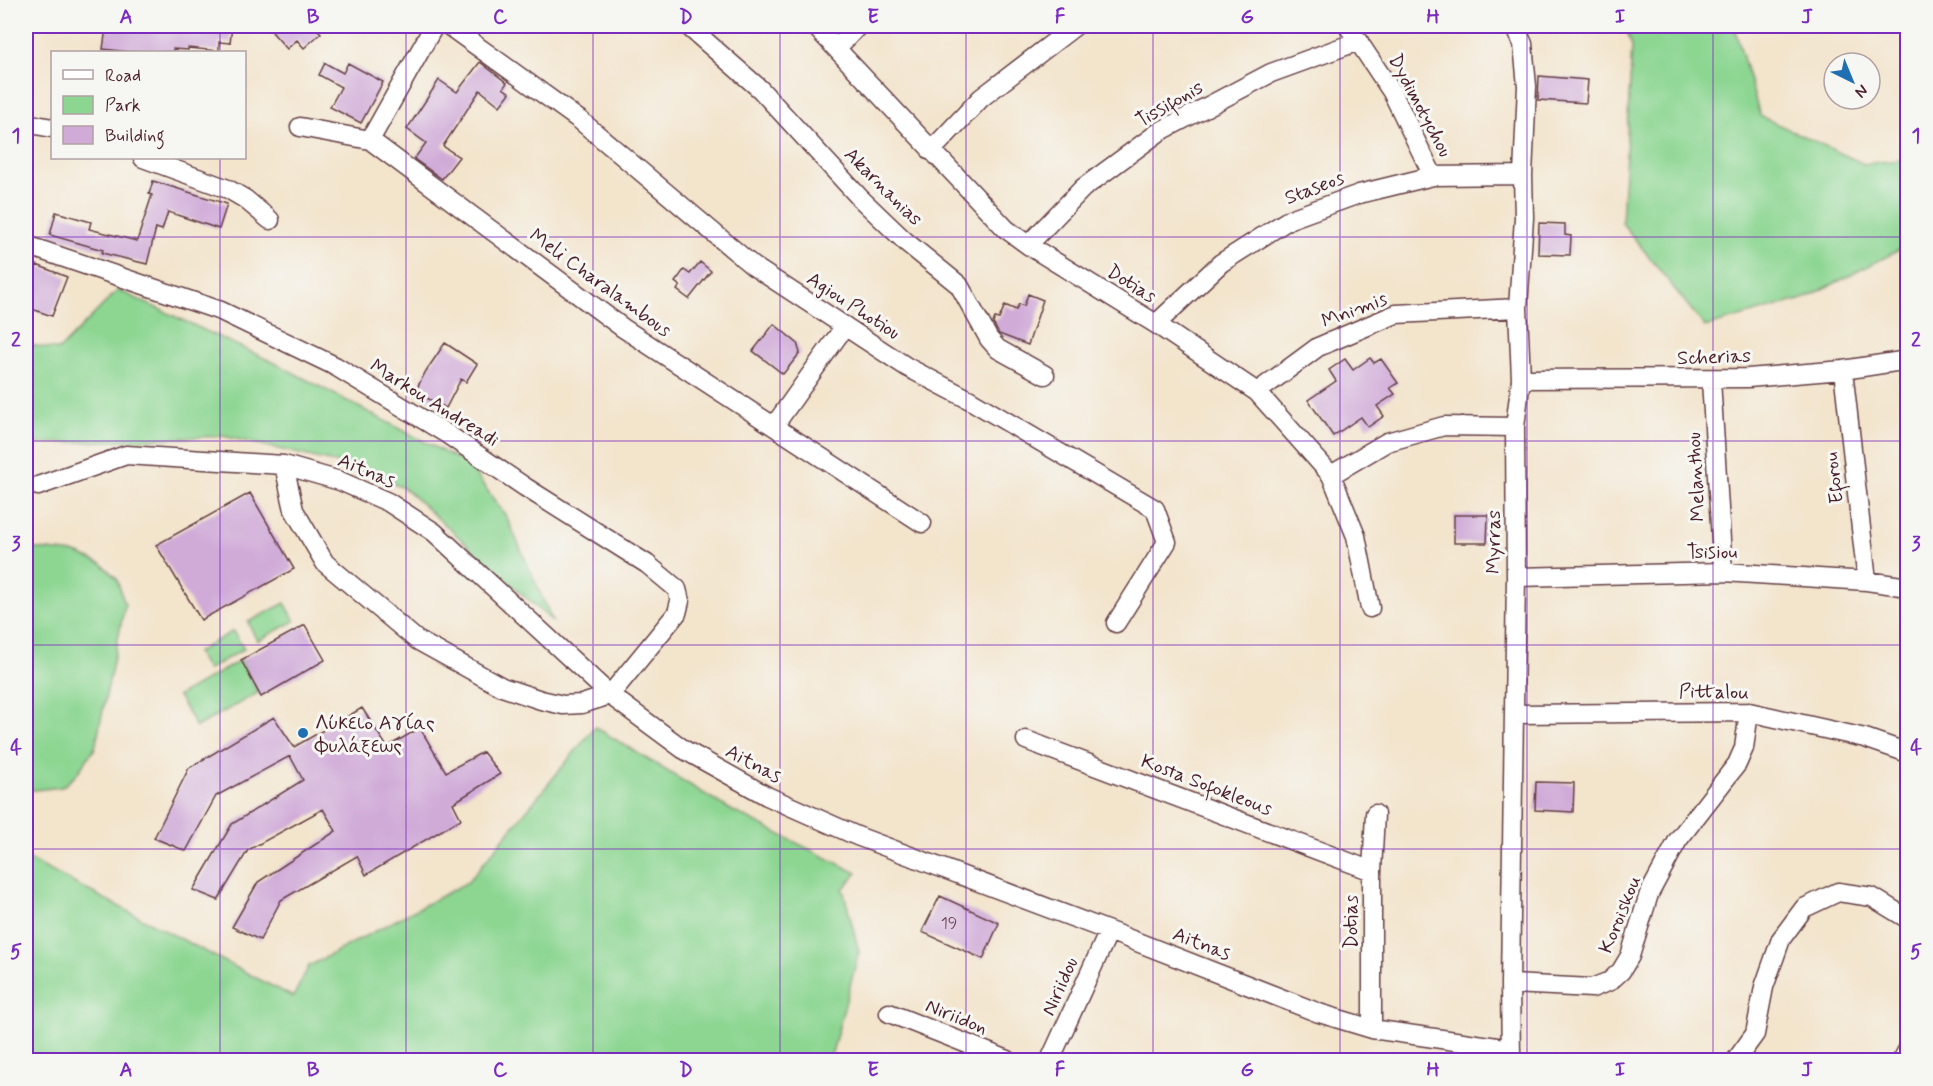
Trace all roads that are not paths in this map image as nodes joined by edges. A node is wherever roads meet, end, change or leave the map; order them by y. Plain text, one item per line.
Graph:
1 (434, 26) edge
2 (449, 26) edge
3 (688, 26) edge
4 (815, 26) edge
5 (858, 26) edge
6 (1075, 26) edge
7 (1348, 26) edge
8 (1515, 26) edge
9 (1359, 41) junction
10 (837, 48) junction
11 (26, 123) edge
12 (51, 128) edge
13 (300, 128) dead end
14 (370, 140) junction
15 (932, 151) junction
16 (146, 159) edge
17 (1522, 175) junction
18 (1433, 176) junction
19 (270, 220) dead end
20 (1028, 245) junction
21 (26, 247) edge
22 (1518, 308) junction
23 (1156, 324) junction
24 (845, 326) junction
25 (1908, 360) edge
26 (1843, 370) junction
27 (1045, 375) dead end
28 (1521, 379) junction
29 (1711, 380) junction
30 (1257, 392) junction
31 (774, 426) junction
32 (1515, 427) junction
33 (284, 465) junction
34 (1331, 475) junction
35 (38, 486) dead end
36 (922, 523) dead end
37 (1723, 572) junction
38 (1516, 577) junction
39 (1867, 582) junction
40 (1908, 587) edge
41 (1370, 608) dead end
42 (1116, 623) dead end
43 (610, 695) junction
44 (1749, 712) junction
45 (1515, 714) junction
46 (1026, 740) dead end
47 (1908, 753) edge
48 (1375, 814) dead end
49 (1372, 871) junction
50 (1908, 919) edge
51 (1109, 931) junction
52 (1510, 984) junction
53 (889, 1013) dead end
54 (1372, 1029) junction
55 (1908, 1049) edge
56 (1511, 1054) edge
57 (1008, 1060) edge
58 (1050, 1060) edge
59 (1736, 1060) edge
60 (1902, 1060) edge

1 - 14 street
2 - 24 street, Agiou Photiou
3 - 27 street, Akarnanias
4 - 10 street, Dotias
5 - 10 street
6 - 15 street
7 - 9 street, Dydimotychou
8 - 17 street, Myrras
9 - 18 street, Dydimotychou
9 - 20 street, Tissifonis
10 - 15 street, Dotias
11 - 12 street
13 - 14 street
14 - 31 street, Meli Charalambous
15 - 20 street, Dotias
16 - 19 street
17 - 18 street, Staseos
17 - 22 street, Myrras
18 - 23 street, Staseos
20 - 23 street, Dotias
21 - 43 street, Markou Andreadi
22 - 28 street, Myrras
22 - 30 street, Mnimis
23 - 30 street, Dotias
24 - 31 street
24 - 42 street, Agiou Photiou
25 - 26 street, Scherias
26 - 29 street, Scherias
26 - 39 street, Eforou
28 - 29 street, Scherias
28 - 32 street, Myrras
29 - 37 street, Melanthou
30 - 34 street, Dotias
31 - 36 street, Meli Charalambous
32 - 34 street
32 - 38 street, Myrras
33 - 35 street, Aitnas
33 - 43 street, Aitnas
33 - 43 street
34 - 41 street, Dotias
37 - 38 street, Tsisiou
37 - 39 street, Tsisiou
38 - 45 street, Myrras
39 - 40 street, Tsisiou
43 - 51 street, Aitnas
44 - 45 street, Pittalou
44 - 47 street, Pittalou
44 - 52 street, Koroiskou
45 - 52 street, Myrras
46 - 49 street, Kosta Sofokleous
48 - 49 street, Dotias
49 - 54 street, Dotias
50 - 59 street
51 - 54 street, Aitnas
51 - 58 street, Niriidou
52 - 56 street, Myrras
53 - 57 street, Niriidon
54 - 56 street, Aitnas
55 - 60 street

